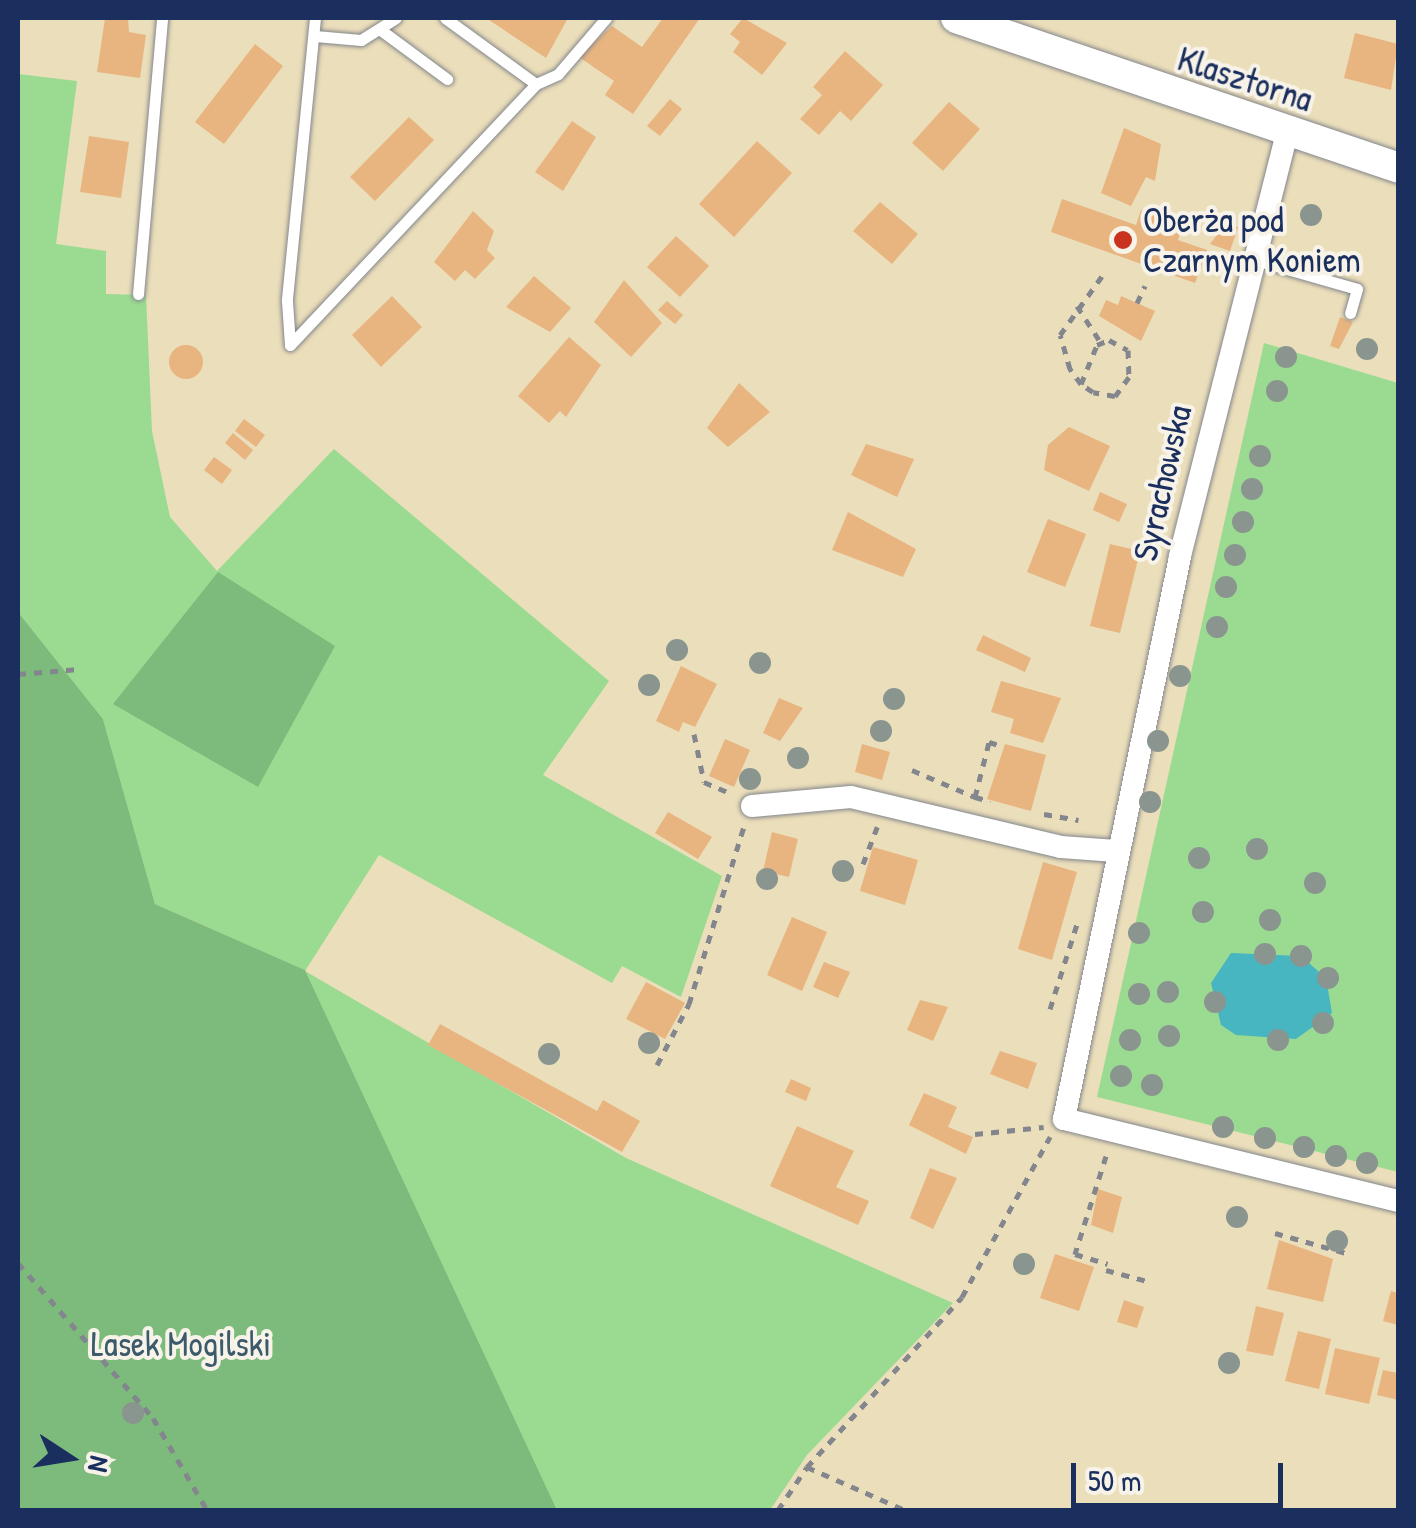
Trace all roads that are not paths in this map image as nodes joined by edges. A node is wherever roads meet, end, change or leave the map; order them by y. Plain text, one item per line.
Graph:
1 (162, 18) edge
2 (316, 18) edge
3 (396, 18) edge
4 (445, 18) edge
5 (606, 18) edge
6 (956, 18) edge
7 (382, 31) junction
8 (315, 36) junction
9 (447, 78) dead end
10 (536, 84) junction
11 (1287, 133) junction
12 (1398, 168) edge
13 (1252, 259) junction
14 (138, 294) dead end
15 (1350, 314) dead end
16 (749, 815) road end
17 (1116, 851) junction
18 (1398, 1201) edge

1 - 14 lane
2 - 8 lane
3 - 7 lane
4 - 10 lane
5 - 10 lane
6 - 11 street, Klasztorna
7 - 8 lane
7 - 9 lane
8 - 10 lane
11 - 12 street, Klasztorna
11 - 13 street, Syrachowska
13 - 15 lane
13 - 17 street, Syrachowska
16 - 17 street
17 - 18 street, Syrachowska

